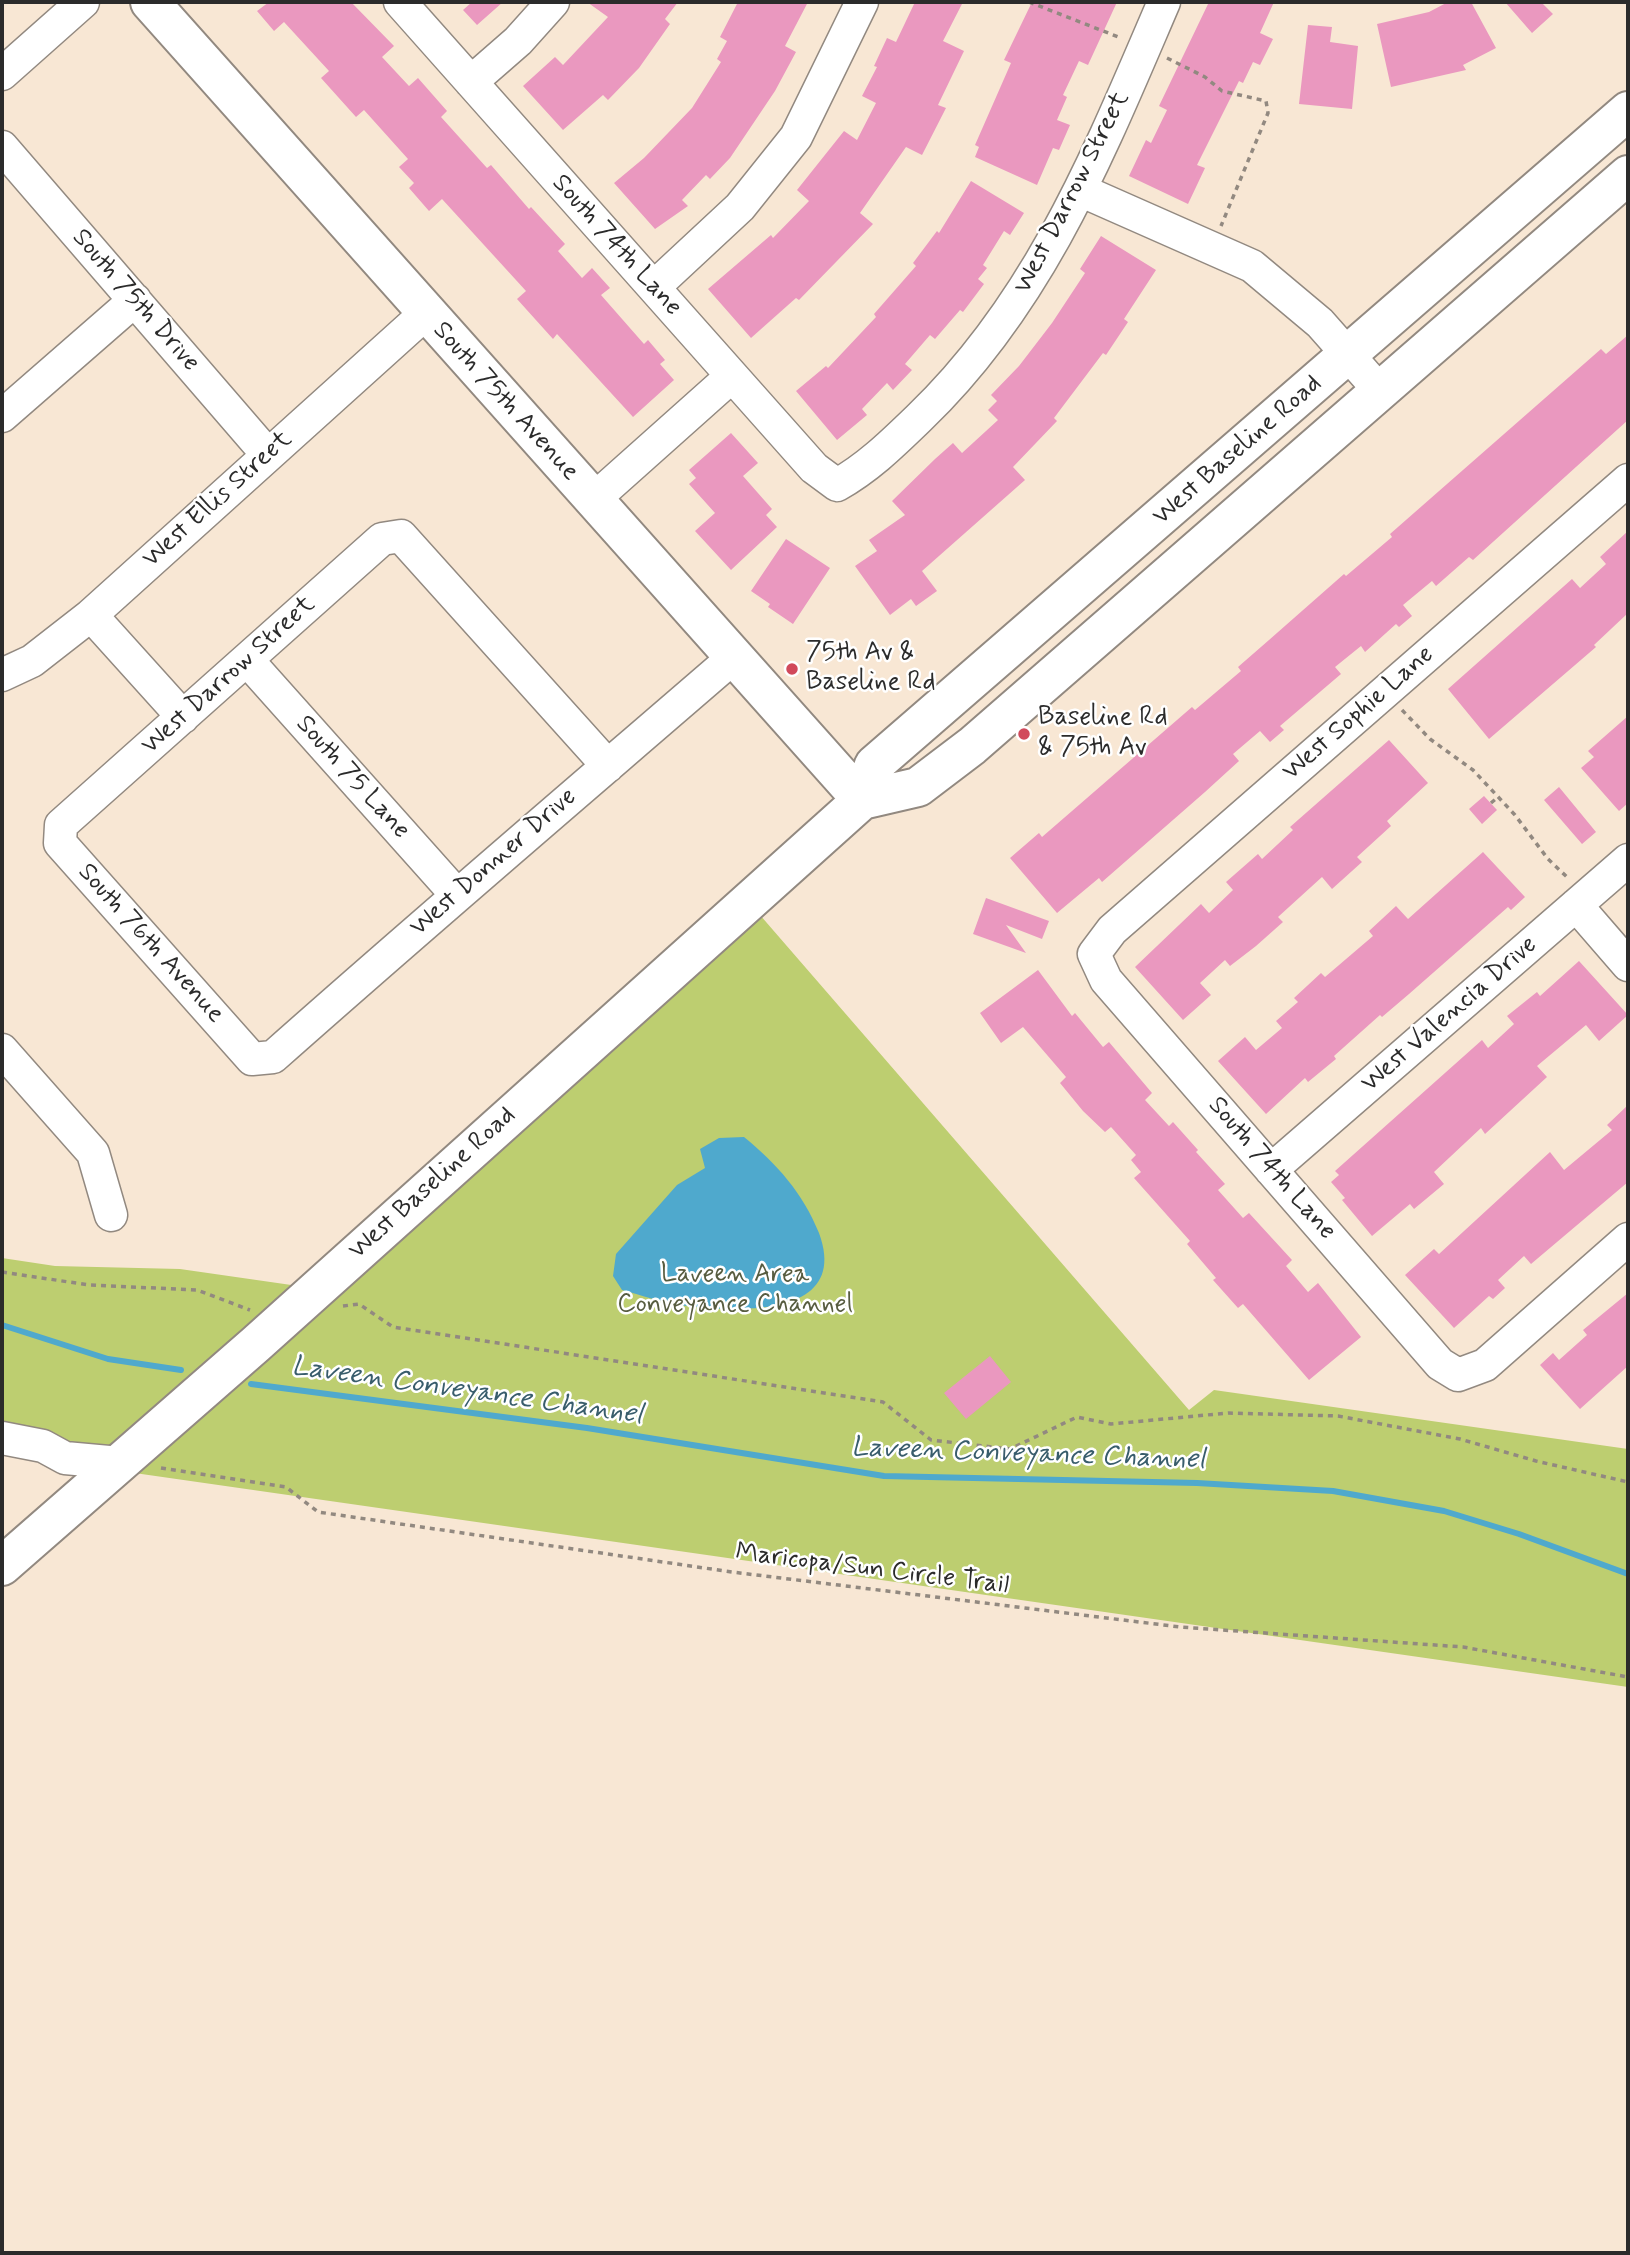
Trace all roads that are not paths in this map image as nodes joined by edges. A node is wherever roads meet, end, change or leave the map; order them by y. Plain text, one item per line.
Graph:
1 (83, 2) edge
2 (150, 2) edge
3 (400, 2) edge
4 (553, 2) edge
5 (862, 2) edge
6 (1164, 2) edge
7 (2, 75) edge
8 (471, 82) junction
9 (1628, 111) edge
10 (2, 147) edge
11 (1628, 176) edge
12 (1080, 190) junction
13 (654, 288) junction
14 (135, 300) junction
15 (426, 313) junction
16 (1348, 354) junction
17 (732, 376) junction
18 (1380, 391) junction
19 (2, 416) edge
20 (268, 455) junction
21 (1628, 480) edge
22 (838, 485) joint
23 (593, 500) junction
24 (91, 615) junction
25 (734, 657) junction
26 (248, 661) junction
27 (2, 675) edge
28 (183, 717) junction
29 (608, 765) junction
30 (862, 800) junction
31 (61, 825) joint
32 (1628, 860) edge
33 (456, 894) junction
34 (1582, 900) junction
35 (1094, 954) joint
36 (1628, 965) edge
37 (2, 1050) edge
38 (252, 1059) joint
39 (1271, 1170) junction
40 (111, 1215) dead end
41 (1628, 1239) edge
42 (2, 1438) edge
43 (120, 1463) junction
44 (2, 1566) edge

1 - 7 street
2 - 15 main road, South 75th Avenue
3 - 8 street, South 74th Lane
4 - 8 street
5 - 13 street
6 - 12 street, West Darrow Street
8 - 13 street, South 74th Lane
9 - 16 main road, West Baseline Road
10 - 14 street, South 75th Drive
11 - 18 main road, West Baseline Road
12 - 16 street
12 - 22 street, West Darrow Street
13 - 17 street, South 74th Lane
14 - 19 street
14 - 20 street, South 75th Drive
15 - 20 street, West Ellis Street
15 - 23 main road, South 75th Avenue
16 - 18 street
16 - 30 main road, West Baseline Road
17 - 22 street, South 74th Lane
17 - 23 street
18 - 30 main road, West Baseline Road
20 - 24 street, West Ellis Street
21 - 35 street, West Sophie Lane
23 - 25 main road, South 75th Avenue
24 - 27 street, West Ellis Street
24 - 28 street
25 - 29 street, West Donner Drive
25 - 30 main road, South 75th Avenue
26 - 28 street, West Darrow Street
26 - 29 street, West Darrow Street
26 - 33 street, South 75 Lane
28 - 31 street, West Darrow Street
29 - 33 street, West Donner Drive
30 - 43 main road, West Baseline Road
31 - 38 street, South 76th Avenue
32 - 34 street, West Valencia Drive
33 - 38 street, West Donner Drive
34 - 36 street
34 - 39 street, West Valencia Drive
35 - 39 street, South 74th Lane
37 - 40 street
39 - 41 street, South 74th Lane
42 - 43 street
43 - 44 main road, West Baseline Road

